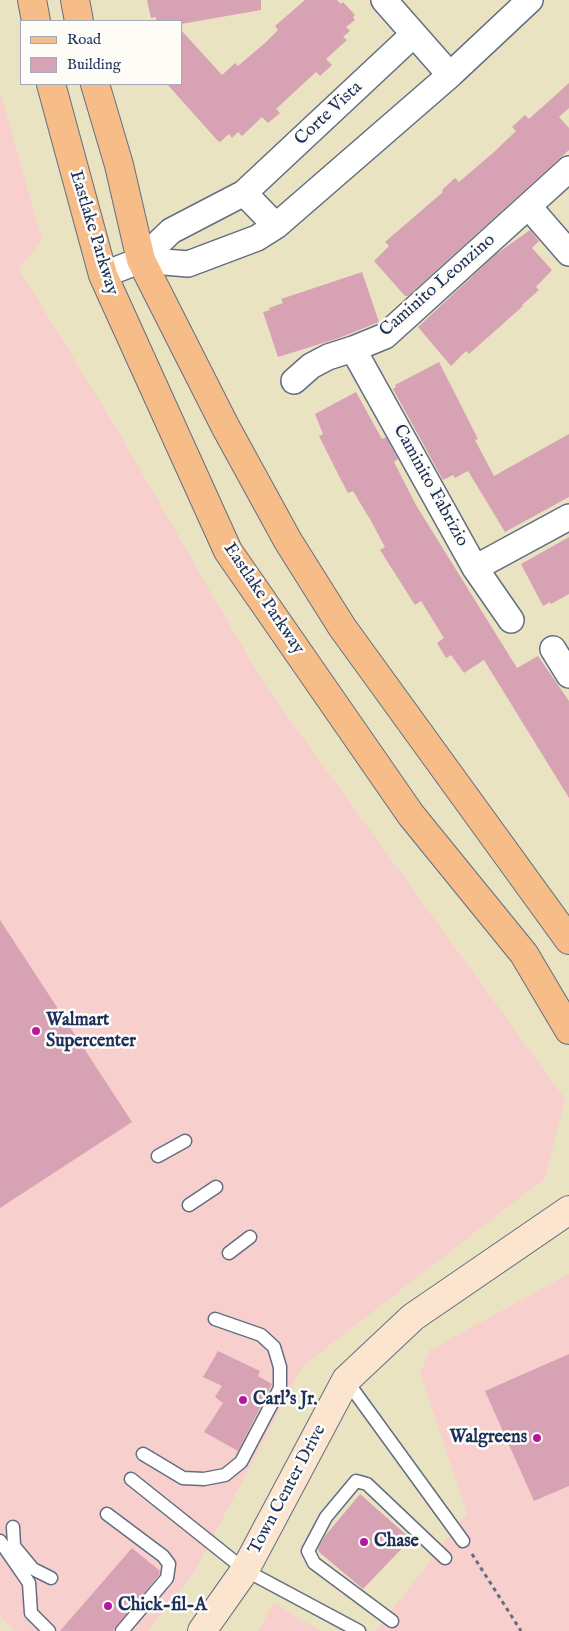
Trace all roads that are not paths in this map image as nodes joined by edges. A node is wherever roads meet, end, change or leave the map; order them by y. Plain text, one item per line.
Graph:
1 (32, 0) edge
2 (75, 0) edge
3 (384, 0) edge
4 (530, 0) edge
5 (36, 20) edge
6 (79, 20) edge
7 (414, 34) junction
8 (450, 75) junction
9 (51, 85) edge
10 (95, 85) edge
11 (569, 169) edge
12 (244, 193) junction
13 (529, 207) junction
14 (209, 212) junction
15 (276, 226) junction
16 (230, 248) junction
17 (569, 253) edge
18 (142, 260) junction
19 (103, 275) junction
20 (354, 349) junction
21 (294, 381) dead end
22 (569, 517) edge
23 (476, 568) junction
24 (511, 620) dead end
25 (553, 649) dead end
26 (569, 675) edge
27 (569, 940) edge
28 (569, 1030) edge
29 (185, 1141) dead end
30 (158, 1156) dead end
31 (216, 1187) dead end
32 (189, 1205) dead end
33 (569, 1210) edge
34 (250, 1237) dead end
35 (229, 1253) dead end
36 (215, 1319) dead end
37 (346, 1380) junction
38 (144, 1454) dead end
39 (131, 1479) dead end
40 (107, 1514) dead end
41 (13, 1527) dead end
42 (0, 1541) edge
43 (463, 1541) dead end
44 (445, 1558) dead end
45 (245, 1570) junction
46 (51, 1578) dead end
47 (392, 1621) dead end
48 (49, 1631) edge
49 (122, 1631) edge
50 (202, 1631) edge
51 (359, 1631) edge

1 - 5 main road
2 - 6 main road
3 - 7 street
4 - 8 street, Corte Vista
7 - 8 street
7 - 12 street, Corte Vista
8 - 15 street, Corte Vista
9 - 19 main road, Eastlake Parkway
10 - 18 main road
11 - 13 street, Caminito Leonzino
12 - 14 street, Corte Vista
12 - 15 street
13 - 17 street
13 - 20 street, Caminito Leonzino
14 - 16 street
14 - 18 street, Corte Vista
15 - 16 street, Corte Vista
16 - 18 street, Corte Vista
18 - 19 street, Corte Vista
18 - 27 main road
19 - 28 main road, Eastlake Parkway
20 - 21 street, Caminito Leonzino
20 - 23 street, Caminito Fabrizio
22 - 23 street
23 - 24 street, Caminito Fabrizio
25 - 26 street
29 - 30 lane
31 - 32 lane
33 - 37 street, Town Center Drive
34 - 35 lane
36 - 38 lane
37 - 43 lane
37 - 45 street, Town Center Drive
39 - 45 lane
40 - 49 lane
41 - 46 lane
42 - 48 lane
44 - 47 lane
45 - 50 street, Town Center Drive
45 - 51 lane

